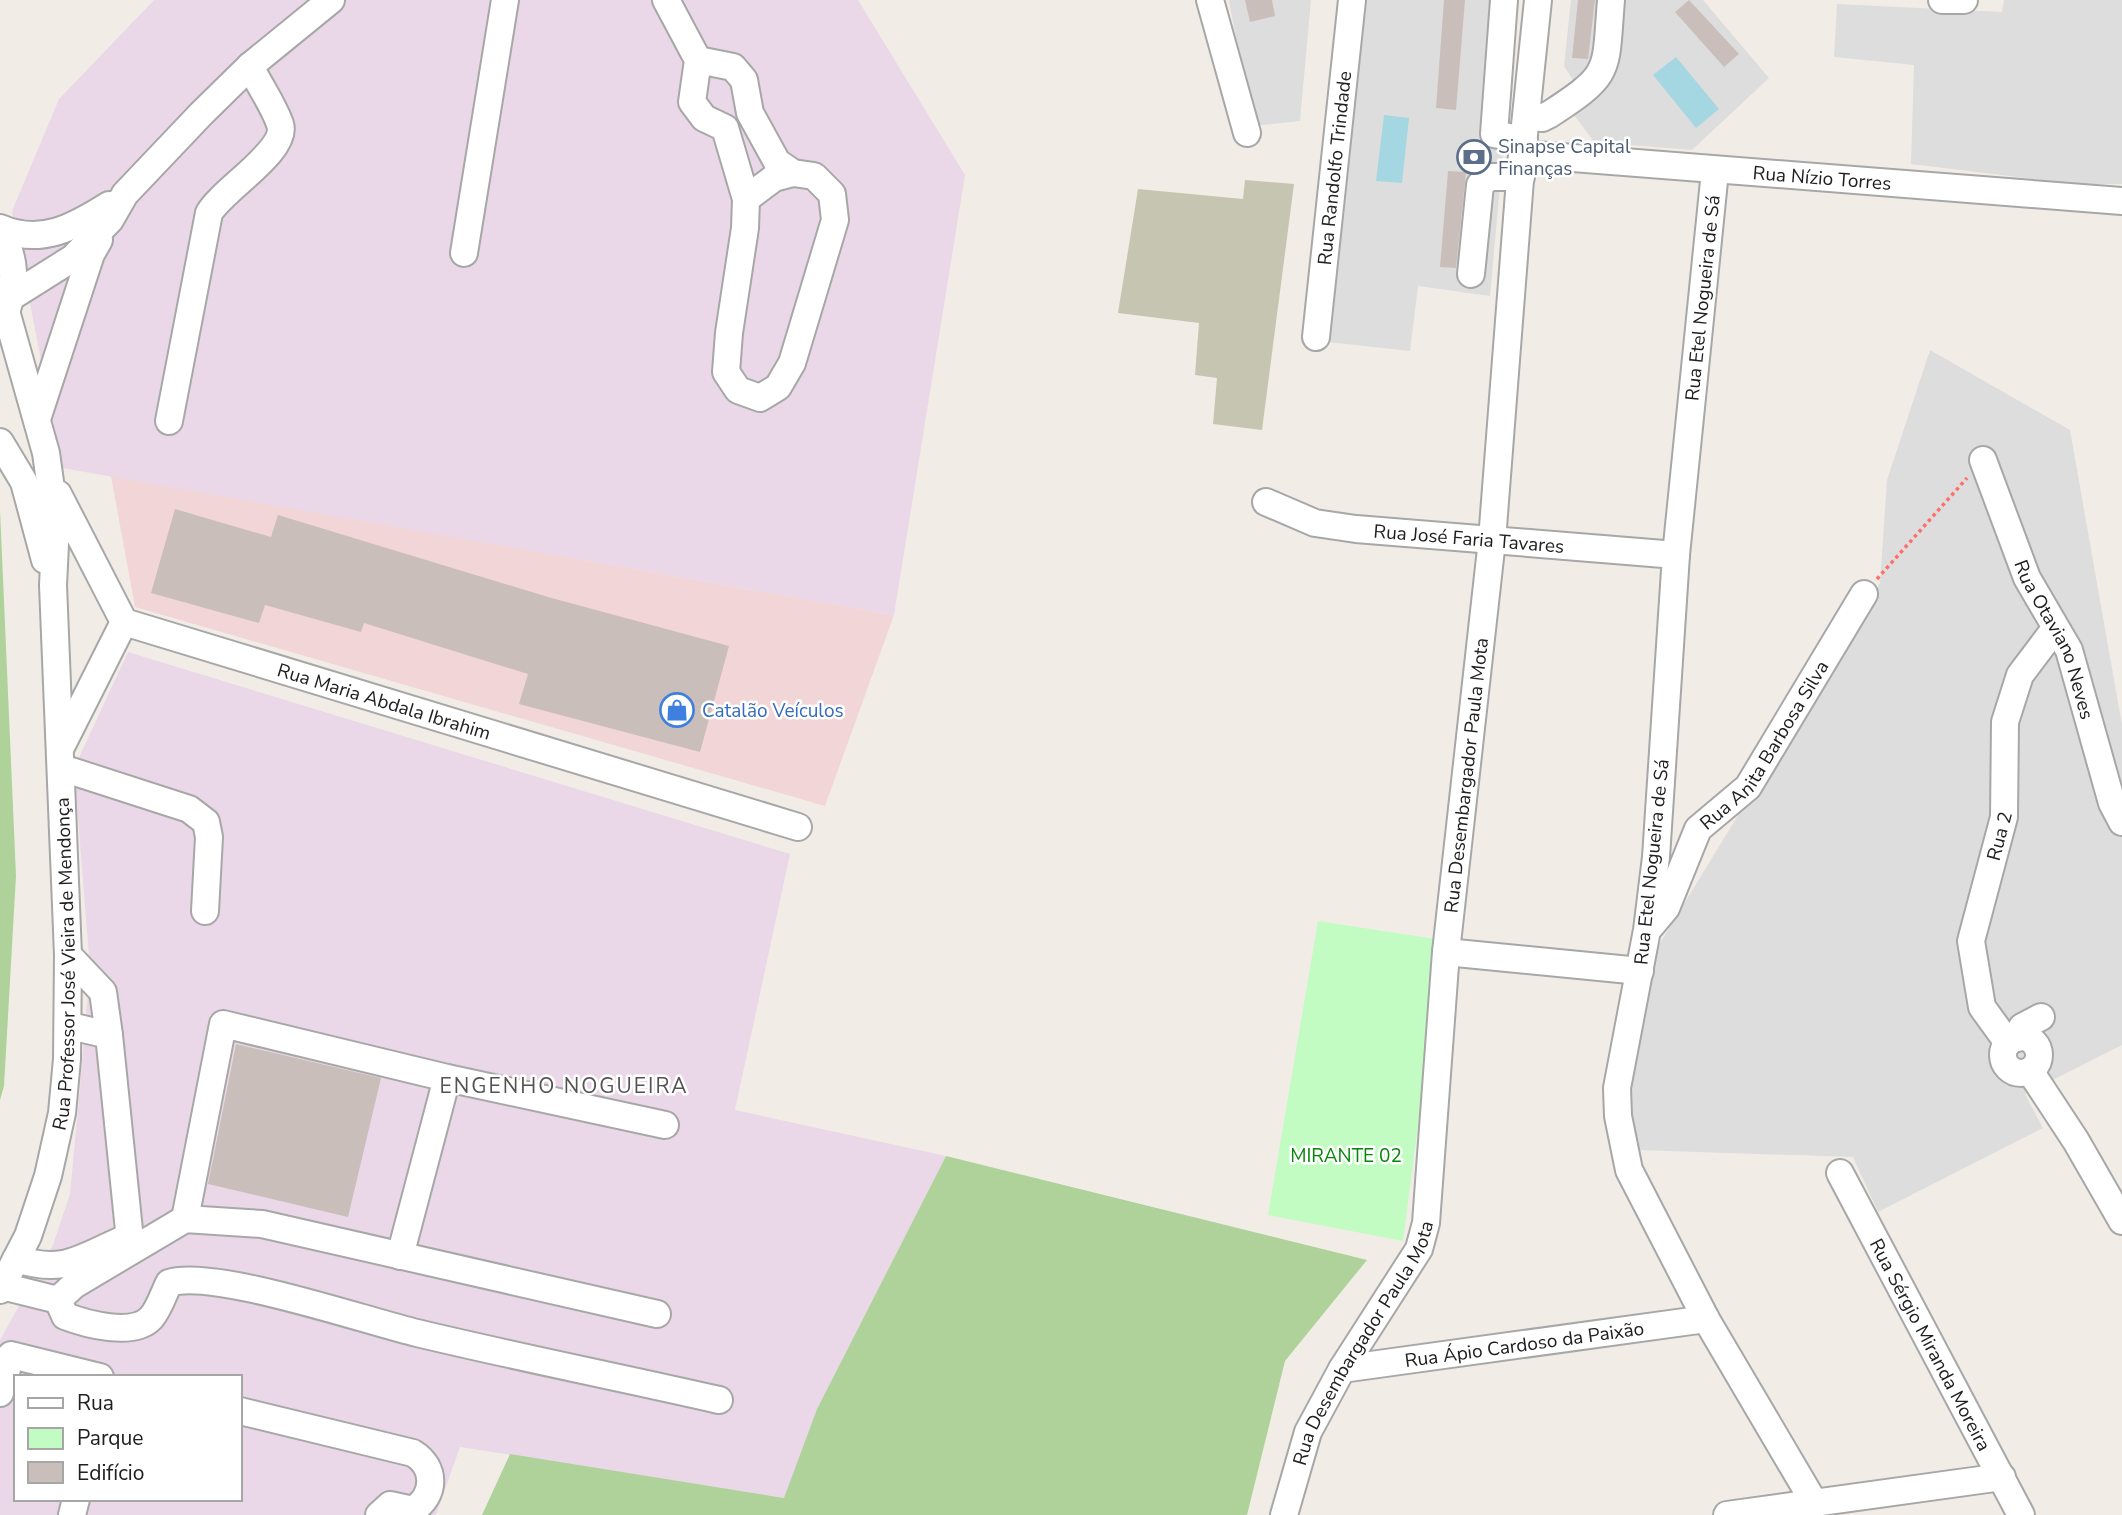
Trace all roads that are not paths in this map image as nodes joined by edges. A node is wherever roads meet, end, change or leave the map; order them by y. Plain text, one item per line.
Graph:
1 (331, 0) edge
2 (505, 0) edge
3 (666, 0) edge
4 (1210, 0) edge
5 (1352, 0) edge
6 (1504, 0) edge
7 (1538, 0) edge
8 (1611, 0) edge
9 (1942, 0) edge
10 (1964, 0) edge
11 (698, 60) junction
12 (250, 66) junction
13 (750, 113) junction
14 (725, 128) junction
15 (1247, 133) dead end
16 (1523, 147) junction
17 (1715, 171) junction
18 (793, 173) junction
19 (125, 194) junction
20 (746, 199) junction
21 (2122, 201) edge
22 (110, 220) junction
23 (0, 228) edge
24 (0, 233) edge
25 (43, 235) junction
26 (464, 253) dead end
27 (59, 267) junction
28 (1471, 274) dead end
29 (6, 309) edge
30 (1316, 337) dead end
31 (38, 416) junction
32 (169, 421) dead end
33 (0, 442) edge
34 (1983, 460) road end
35 (51, 480) junction
36 (1266, 502) dead end
37 (1492, 540) junction
38 (1676, 555) junction
39 (53, 585) junction
40 (1864, 594) road end
41 (124, 622) junction
42 (2054, 630) junction
43 (61, 758) junction
44 (2122, 822) edge
45 (799, 827) dead end
46 (205, 911) dead end
47 (1647, 930) junction
48 (1446, 951) junction
49 (68, 955) junction
50 (1640, 971) junction
51 (2041, 1017) dead end
52 (69, 1027) junction
53 (109, 1035) junction
54 (2012, 1040) junction
55 (447, 1078) junction
56 (665, 1125) dead end
57 (1840, 1173) dead end
58 (185, 1219) junction
59 (2122, 1221) edge
60 (130, 1243) junction
61 (400, 1256) junction
62 (16, 1259) junction
63 (1, 1288) edge
64 (58, 1300) junction
65 (657, 1314) dead end
66 (1706, 1319) junction
67 (5, 1352) edge
68 (1342, 1369) junction
69 (92, 1375) edge
70 (0, 1393) edge
71 (719, 1400) dead end
72 (242, 1411) edge
73 (2002, 1477) junction
74 (1815, 1504) junction
75 (379, 1515) edge
76 (1284, 1515) edge
77 (1727, 1515) edge
78 (2021, 1515) edge

1 - 12 street
2 - 26 street
3 - 11 street
4 - 15 street
5 - 30 street, Rua Randolfo Trindade
6 - 16 street
7 - 16 street, Rua Desembargador Paula Mota
8 - 16 street
9 - 10 street
11 - 13 street
11 - 14 street
12 - 19 street
12 - 32 street
13 - 14 street
13 - 18 street
14 - 20 street
16 - 17 street, Rua Nízio Torres
16 - 28 street
16 - 37 street, Rua Desembargador Paula Mota
17 - 21 street, Rua Nízio Torres
17 - 38 street, Rua Etel Nogueira de Sá
18 - 20 street
18 - 20 street
19 - 22 street
19 - 25 street
22 - 27 street
22 - 31 street
23 - 25 street
24 - 29 street, Rua Professor José Vieira de Mendonça
25 - 27 street
27 - 29 street
29 - 31 street, Rua Professor José Vieira de Mendonça
31 - 35 street, Rua Professor José Vieira de Mendonça
33 - 39 street, Rua Professor José Vieira de Mendonça
34 - 42 street, Rua Otaviano Neves
35 - 39 street, Rua Professor José Vieira de Mendonça
35 - 41 street
36 - 37 street, Rua José Faria Tavares
37 - 38 street, Rua José Faria Tavares
37 - 48 street, Rua Desembargador Paula Mota
38 - 47 street, Rua Etel Nogueira de Sá
39 - 43 street, Rua Professor José Vieira de Mendonça
40 - 47 street, Rua Anita Barbosa Silva
41 - 43 street
41 - 45 street, Rua Maria Abdala Ibrahim
42 - 44 street, Rua Otaviano Neves
42 - 54 street, Rua 2
43 - 46 street
43 - 49 street, Rua Professor José Vieira de Mendonça
47 - 50 street, Rua Etel Nogueira de Sá
48 - 50 street
48 - 68 street, Rua Desembargador Paula Mota
49 - 52 street, Rua Professor José Vieira de Mendonça
49 - 53 street
50 - 66 street, Rua Etel Nogueira de Sá
51 - 54 street
52 - 53 street
52 - 62 street, Rua Professor José Vieira de Mendonça
53 - 60 street
54 - 59 street, Rua 2
55 - 56 street
55 - 58 street
55 - 61 street
57 - 73 street, Rua Sérgio Miranda Moreira
58 - 60 street
58 - 61 street
60 - 62 street
60 - 64 street
61 - 65 street
62 - 63 street, Rua Professor José Vieira de Mendonça
63 - 64 street
64 - 71 street
66 - 68 street, Rua Ápio Cardoso da Paixão
66 - 74 street, Rua Etel Nogueira de Sá
67 - 69 street
67 - 70 street
68 - 76 street, Rua Desembargador Paula Mota
72 - 75 street
73 - 74 street
73 - 78 street, Rua Sérgio Miranda Moreira
74 - 77 street

